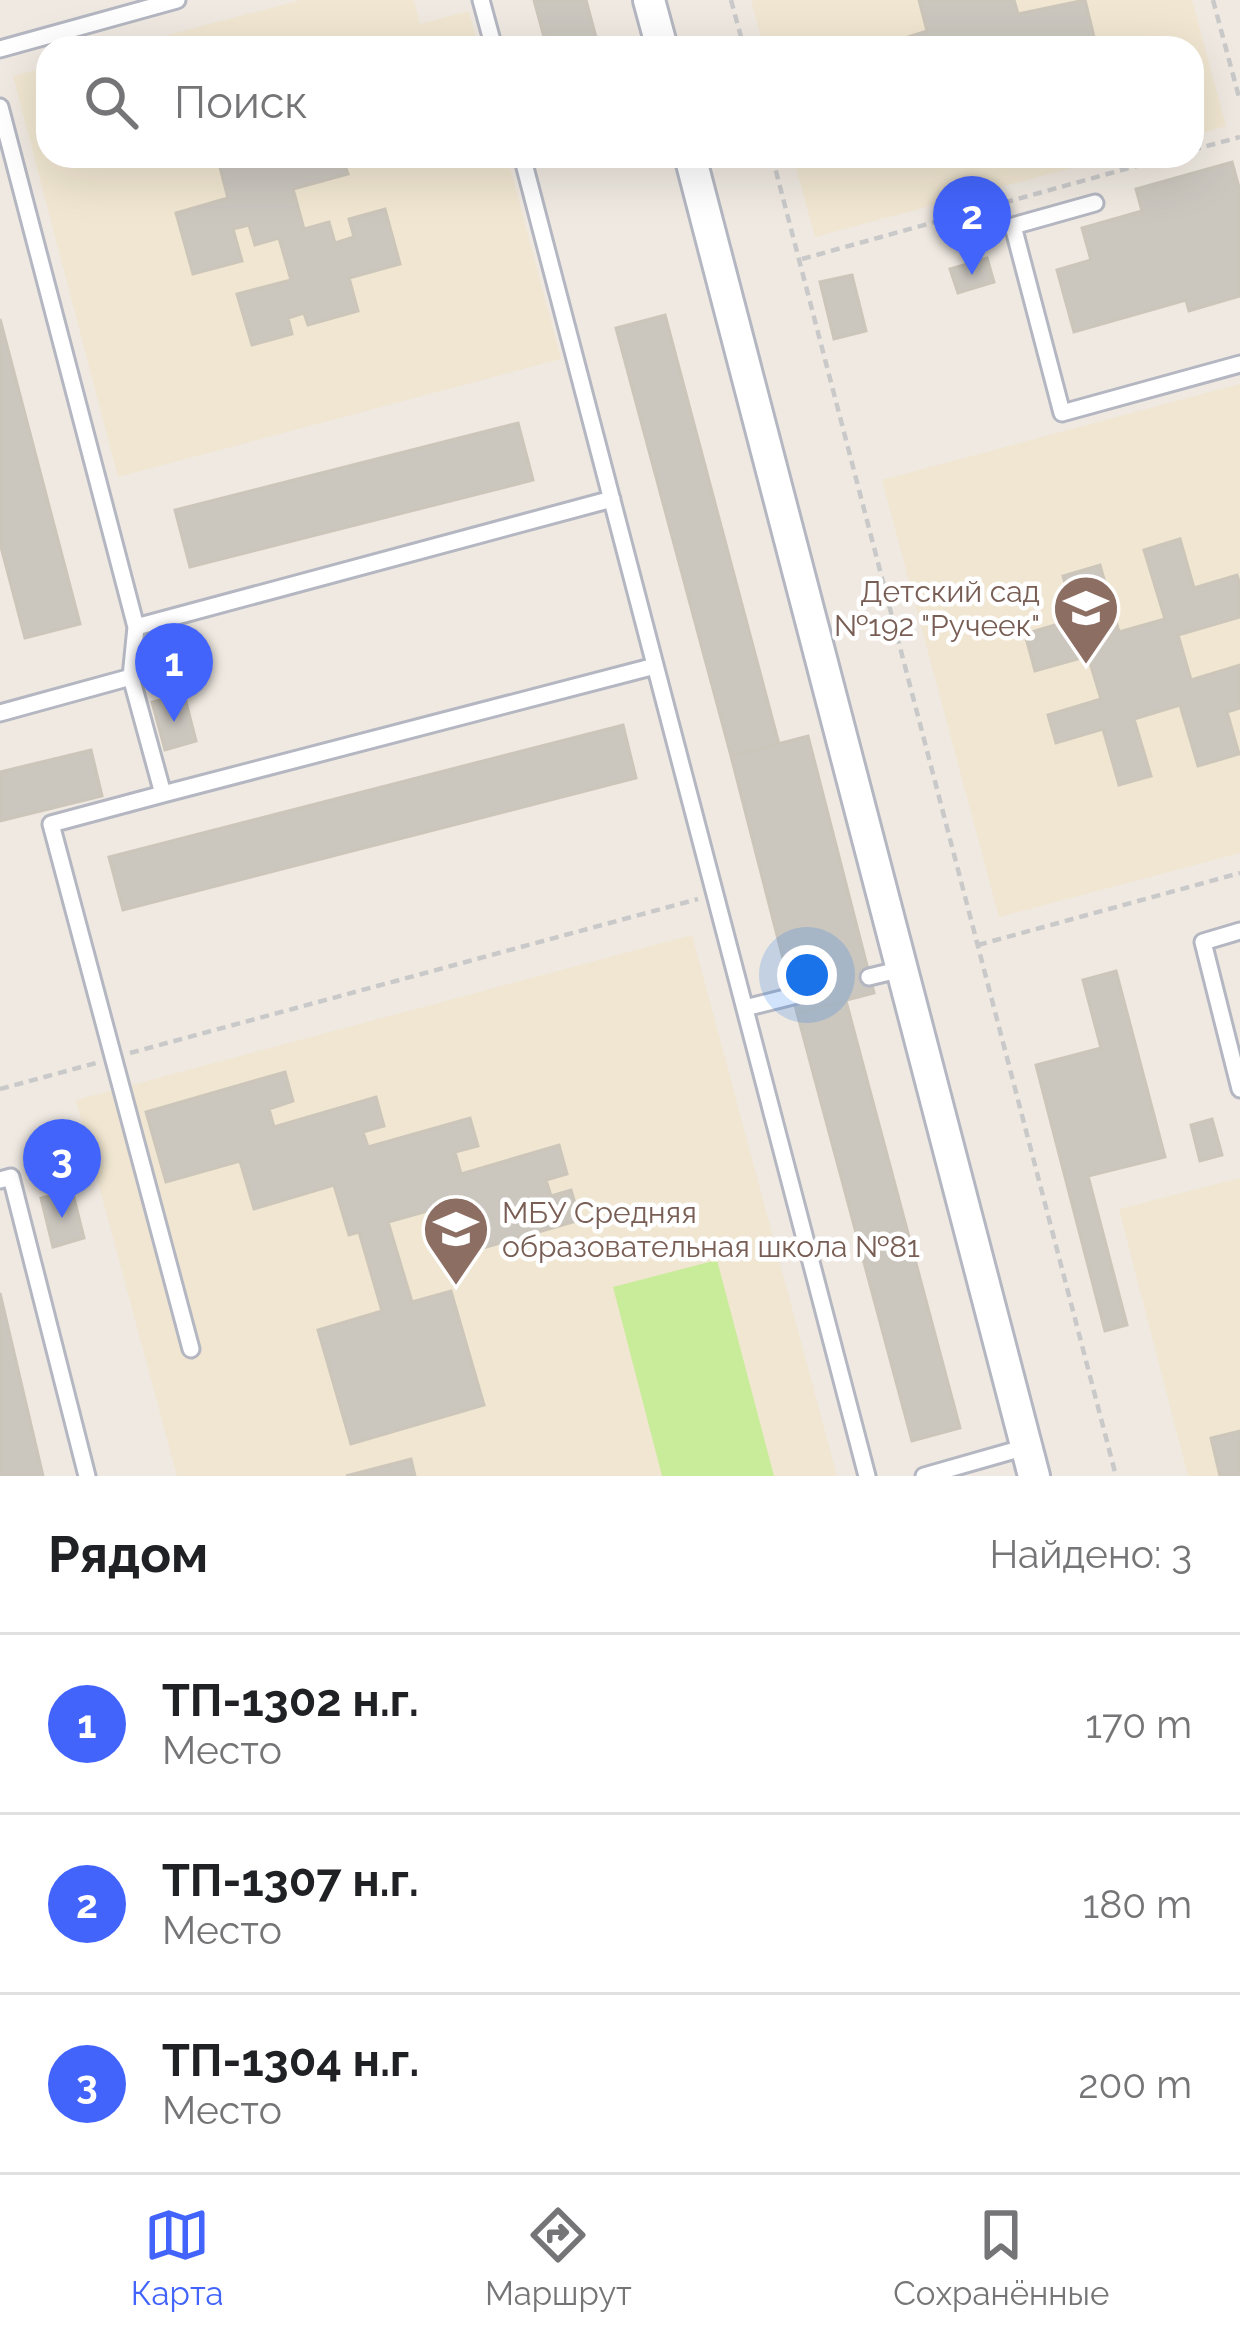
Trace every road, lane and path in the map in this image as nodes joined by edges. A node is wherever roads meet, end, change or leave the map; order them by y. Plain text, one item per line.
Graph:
1 (177, 0) edge
2 (481, 0) edge
3 (649, 0) edge
4 (731, 0) edge
5 (1213, 0) edge
6 (47, 36) edge
7 (491, 36) edge
8 (659, 36) edge
9 (741, 36) edge
10 (36, 39) edge
11 (0, 49) edge
12 (1240, 101) edge
13 (0, 107) edge
14 (1240, 137) edge
15 (1204, 147) edge
16 (525, 168) edge
17 (693, 168) edge
18 (775, 168) edge
19 (1129, 168) edge
20 (1095, 203) dead end
21 (799, 260) junction
22 (1240, 364) edge
23 (612, 500) junction
24 (136, 627) junction
25 (656, 666) junction
26 (131, 677) junction
27 (0, 713) edge
28 (163, 794) junction
29 (1240, 873) edge
30 (715, 895) junction
31 (1240, 931) edge
32 (978, 945) junction
33 (902, 969) junction
34 (869, 977) dead end
35 (793, 996) dead end
36 (745, 1008) junction
37 (113, 1058) junction
38 (0, 1089) edge
39 (1240, 1089) edge
40 (0, 1180) edge
41 (191, 1349) dead end
42 (1030, 1461) edge
43 (87, 1476) edge
44 (867, 1476) edge
45 (924, 1476) edge
46 (1116, 1476) edge

1 - 6 lane
2 - 7 lane
3 - 8 street
4 - 9 path
5 - 12 path
10 - 11 lane
13 - 24 lane
14 - 15 path
16 - 23 lane
17 - 33 street
18 - 21 path
19 - 21 path
20 - 22 lane
21 - 32 path
23 - 24 lane
23 - 25 lane
24 - 26 lane
25 - 28 lane
25 - 30 lane
26 - 27 lane
26 - 28 lane
28 - 37 lane
29 - 32 path
30 - 36 lane
30 - 37 path
31 - 39 lane
32 - 46 path
33 - 34 lane
33 - 42 street
35 - 36 lane
36 - 44 lane
37 - 38 path
37 - 41 lane
40 - 43 lane
42 - 45 lane

